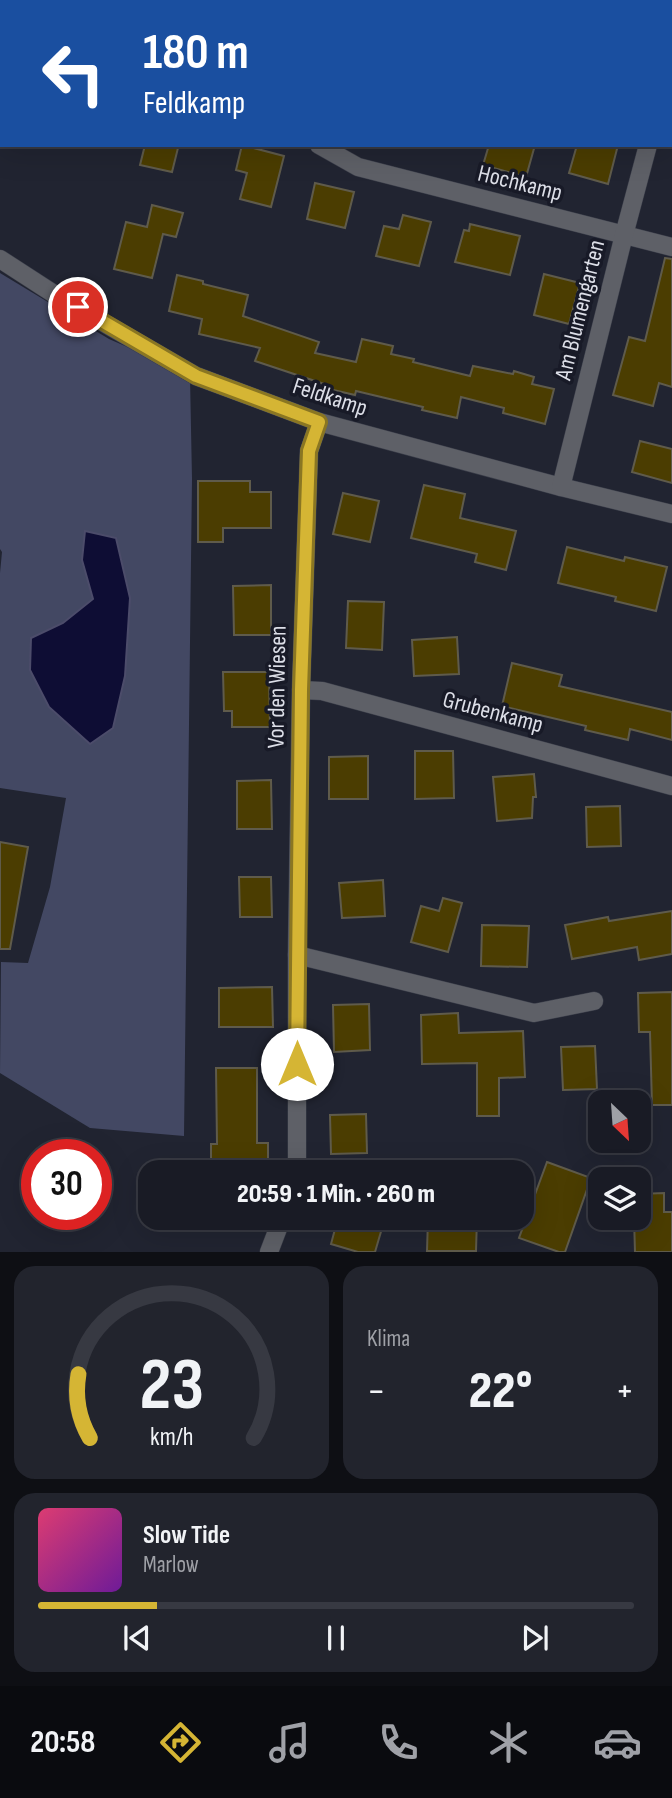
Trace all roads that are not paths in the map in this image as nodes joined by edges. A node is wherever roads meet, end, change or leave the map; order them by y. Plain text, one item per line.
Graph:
1 (323, 147) edge
2 (647, 147) edge
3 (624, 235) junction
4 (672, 247) edge
5 (0, 259) edge
6 (319, 422) junction
7 (561, 487) junction
8 (672, 514) edge
9 (301, 690) junction
10 (672, 786) edge
11 (297, 955) junction
12 (594, 1001) dead end
13 (298, 1160) edge
14 (277, 1230) edge
15 (269, 1252) edge

1 - 3 street, Hochkamp
2 - 3 street, Am Blumengarten
3 - 4 street, Hochkamp
3 - 7 street, Am Blumengarten
5 - 6 street, Feldkamp
6 - 7 street, Feldkamp
6 - 9 street, Vor den Wiesen
7 - 8 street, Feldkamp
9 - 10 street, Grubenkamp
9 - 11 street, Vor den Wiesen
11 - 12 street
11 - 13 street, Vor den Wiesen
14 - 15 street

